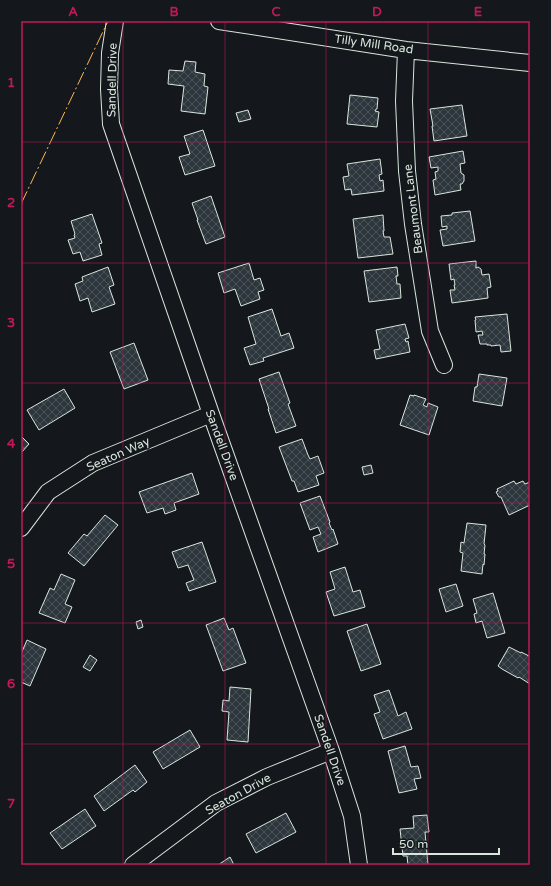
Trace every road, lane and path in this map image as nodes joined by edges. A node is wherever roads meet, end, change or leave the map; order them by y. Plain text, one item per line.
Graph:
1 (114, 21) edge
2 (219, 21) edge
3 (406, 50) junction
4 (530, 63) edge
5 (444, 365) dead end
6 (211, 414) junction
7 (21, 528) edge
8 (331, 751) junction
9 (133, 865) edge
10 (360, 865) edge

1 - 6 street, Sandell Drive
2 - 3 street, Tilly Mill Road
3 - 4 street, Tilly Mill Road
3 - 5 street, Beaumont Lane
6 - 7 street, Seaton Way
6 - 8 street, Sandell Drive
8 - 9 street, Seaton Drive
8 - 10 street, Sandell Drive

